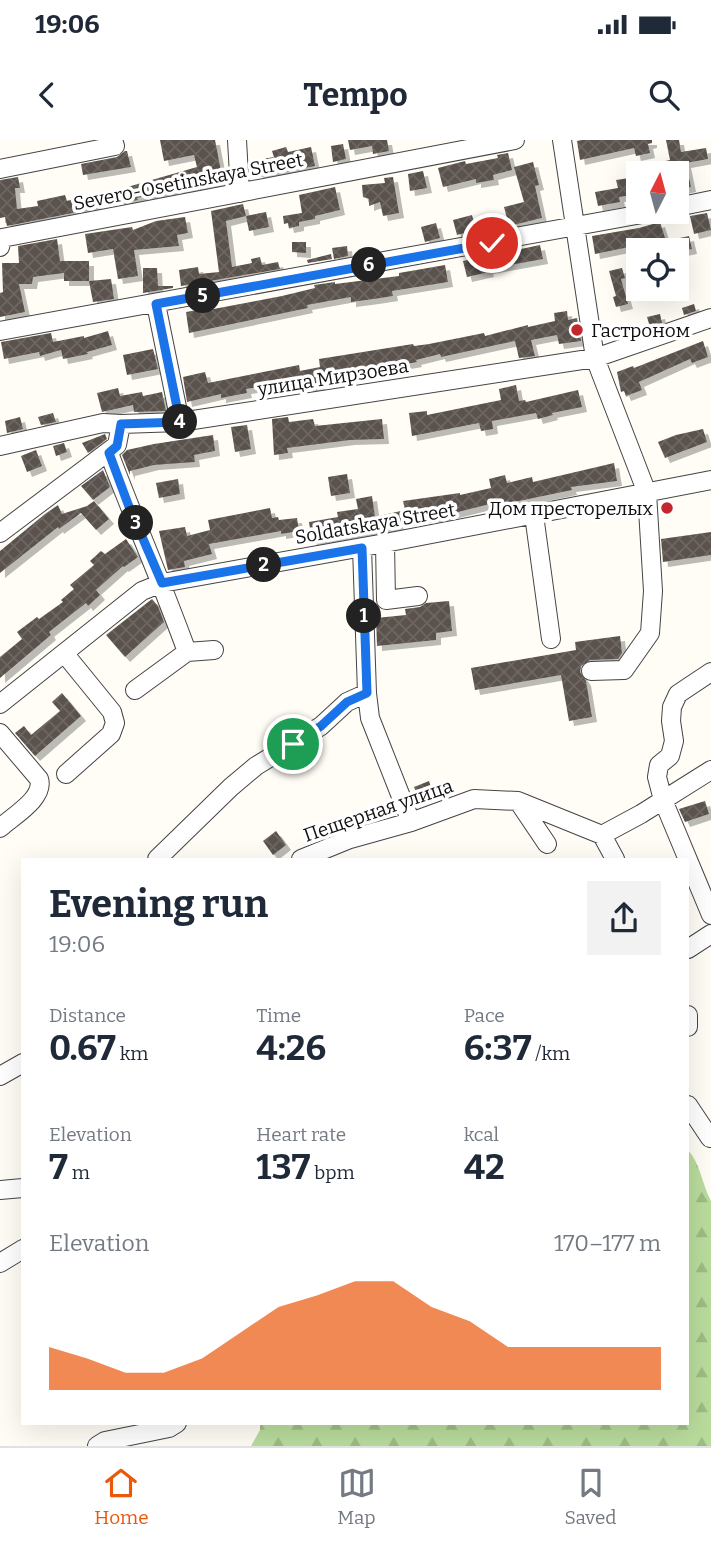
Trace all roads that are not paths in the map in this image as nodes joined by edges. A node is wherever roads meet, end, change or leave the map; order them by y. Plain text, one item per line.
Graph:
1 (113, 140) edge
2 (237, 140) edge
3 (515, 140) edge
4 (562, 140) edge
5 (0, 169) edge
6 (240, 192) junction
7 (711, 200) edge
8 (690, 204) edge
9 (626, 217) edge
10 (576, 227) junction
11 (0, 247) edge
12 (156, 304) junction
13 (711, 318) edge
14 (0, 331) edge
15 (595, 358) junction
16 (180, 422) junction
17 (121, 424) junction
18 (0, 446) edge
19 (109, 453) junction
20 (711, 480) edge
21 (647, 494) junction
22 (534, 515) junction
23 (0, 533) edge
24 (385, 543) junction
25 (362, 548) junction
26 (162, 583) junction
27 (418, 596) dead end
28 (551, 639) dead end
29 (214, 650) dead end
30 (187, 652) junction
31 (64, 653) junction
32 (591, 671) dead end
33 (711, 672) edge
34 (135, 690) dead end
35 (367, 693) junction
36 (0, 704) edge
37 (0, 733) edge
38 (711, 770) edge
39 (66, 774) dead end
40 (663, 800) junction
41 (518, 801) junction
42 (411, 822) junction
43 (0, 828) edge
44 (602, 835) junction
45 (547, 844) dead end
46 (158, 858) edge
47 (304, 858) edge
48 (614, 858) edge
49 (687, 858) edge
50 (689, 862) edge
51 (711, 915) edge
52 (711, 934) edge
53 (689, 948) edge
54 (21, 1064) edge
55 (0, 1076) edge
56 (689, 1106) edge
57 (710, 1138) edge
58 (21, 1188) edge
59 (0, 1190) edge
60 (21, 1250) edge
61 (0, 1263) edge
62 (174, 1425) edge
63 (102, 1437) edge

1 - 5 street
2 - 6 street
3 - 6 street, Severo-Osetinskaya Street
4 - 10 street
6 - 11 street, Severo-Osetinskaya Street
7 - 8 street
9 - 10 street
10 - 12 street
10 - 15 street
12 - 14 street
12 - 16 street
13 - 15 street, улица Мирзоева
15 - 16 street, улица Мирзоева
15 - 21 street
16 - 17 street, улица Мирзоева
17 - 18 street, улица Мирзоева
17 - 19 street
19 - 23 street
19 - 26 street
20 - 21 street, Soldatskaya Street
21 - 22 street, Soldatskaya Street
21 - 32 street
22 - 24 street, Soldatskaya Street
22 - 28 street
24 - 25 street, Soldatskaya Street
24 - 27 street
25 - 26 street, Soldatskaya Street
25 - 35 street
26 - 30 street
26 - 31 street, Soldatskaya Street
29 - 30 street
30 - 34 street
31 - 36 street, Soldatskaya Street
31 - 39 street
33 - 40 street
35 - 42 street
35 - 46 street
37 - 43 street
38 - 40 street
40 - 44 street
40 - 49 street
41 - 42 street, Пещерная улица
41 - 44 street, Пещерная улица
41 - 45 street
42 - 47 street, Пещерная улица
44 - 48 street
50 - 51 street
52 - 53 street
54 - 55 street
56 - 57 street
58 - 59 street
60 - 61 street
62 - 63 street

